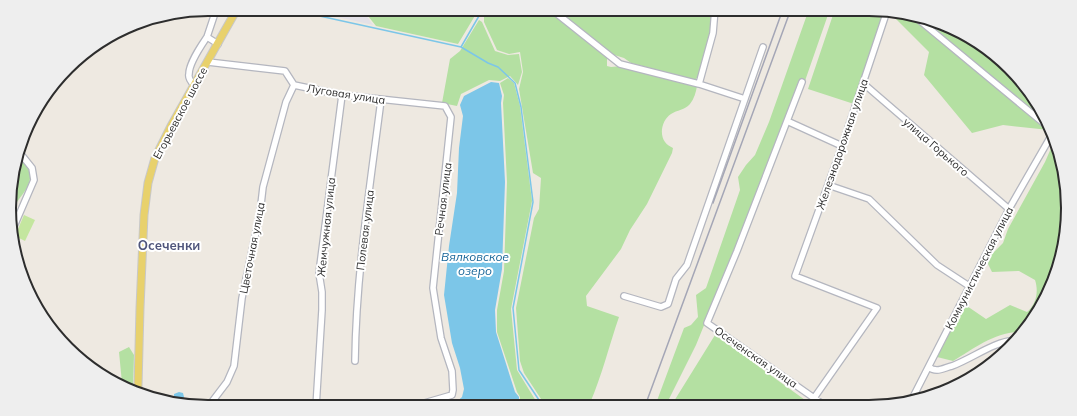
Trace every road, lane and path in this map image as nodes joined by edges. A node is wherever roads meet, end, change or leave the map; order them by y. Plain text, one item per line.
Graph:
1 (214, 16) edge
2 (233, 16) edge
3 (560, 16) edge
4 (714, 16) edge
5 (885, 17) edge
6 (926, 25) edge
7 (207, 37) junction
8 (218, 44) junction
9 (763, 47) dead end
10 (208, 62) junction
11 (802, 82) dead end
12 (699, 84) junction
13 (864, 84) junction
14 (194, 85) junction
15 (294, 85) junction
16 (342, 95) junction
17 (745, 99) junction
18 (381, 100) junction
19 (445, 106) joint
20 (1039, 119) edge
21 (787, 121) junction
22 (1048, 140) edge
23 (842, 146) junction
24 (23, 157) edge
25 (828, 185) junction
26 (1009, 209) junction
27 (16, 222) edge
28 (969, 286) junction
29 (624, 296) dead end
30 (1008, 341) edge
31 (355, 361) dead end
32 (928, 367) junction
33 (138, 386) edge
34 (914, 394) edge
35 (814, 398) junction
36 (213, 400) edge
37 (316, 400) edge
38 (435, 400) edge
39 (817, 400) edge

1 - 7 street
2 - 8 main road, Егорьевское шоссе
3 - 12 street
4 - 12 street
5 - 13 street, Железнодорожная улица
6 - 20 street
7 - 8 street
7 - 14 street
8 - 10 main road, Егорьевское шоссе
9 - 17 street
10 - 14 main road, Егорьевское шоссе
10 - 15 street, Луговая улица
11 - 21 street
12 - 17 street
13 - 23 street, Железнодорожная улица
13 - 26 street, улица Горького
14 - 33 main road, Егорьевское шоссе
15 - 16 street, Луговая улица
15 - 36 street, Цветочная улица
16 - 18 street, Луговая улица
16 - 37 street, Жемчужная улица
17 - 29 street
18 - 19 street, Луговая улица
18 - 31 street, Полевая улица
19 - 38 street, Речная улица
21 - 23 street
21 - 35 street, Осеченская улица
22 - 26 street, Коммунистическая улица
23 - 25 street, Железнодорожная улица
24 - 27 street
25 - 28 street
25 - 35 street, Железнодорожная улица
26 - 28 street, Коммунистическая улица
28 - 32 street, Коммунистическая улица
30 - 32 street
32 - 34 street, Коммунистическая улица
35 - 39 street, Осеченская улица

